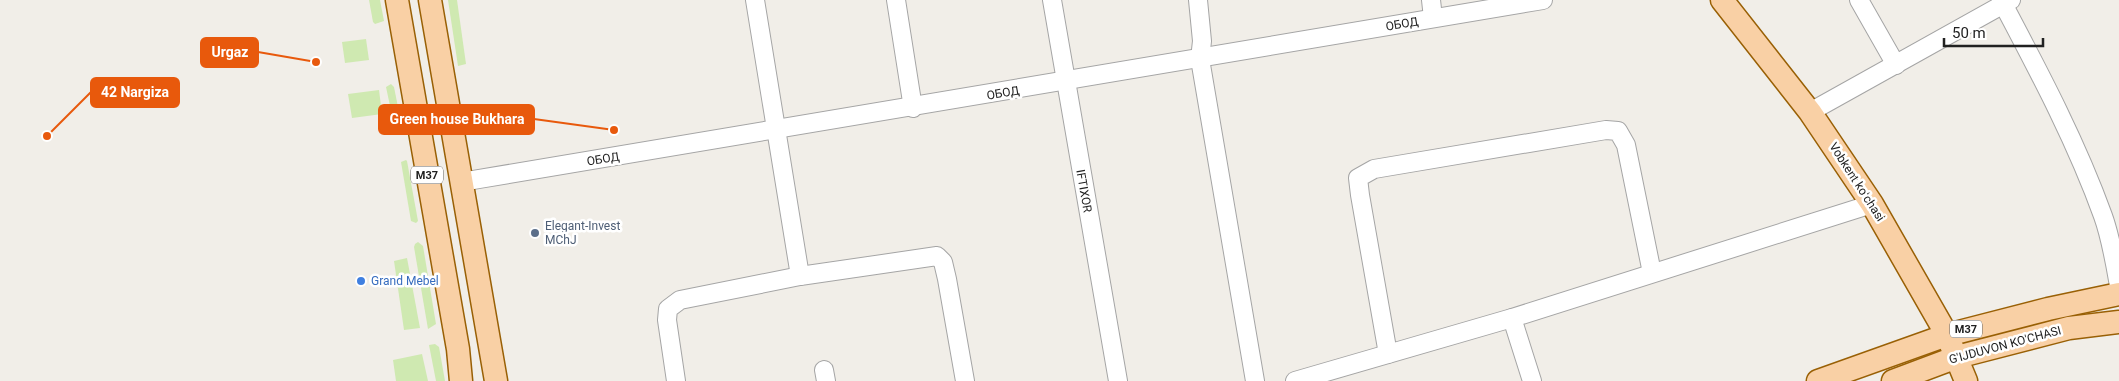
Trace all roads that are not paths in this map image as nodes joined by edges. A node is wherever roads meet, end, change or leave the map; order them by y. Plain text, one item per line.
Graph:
1 (397, 0) edge
2 (430, 0) edge
3 (755, 0) edge
4 (896, 0) edge
5 (1052, 0) edge
6 (1198, 0) edge
7 (1431, 0) edge
8 (1543, 0) edge
9 (1722, 0) edge
10 (1859, 0) edge
11 (2005, 1) edge
12 (1433, 18) junction
13 (1200, 59) junction
14 (1896, 65) junction
15 (1065, 82) junction
16 (913, 108) junction
17 (1810, 112) junction
18 (776, 130) junction
19 (461, 182) junction
20 (1872, 204) junction
21 (1652, 273) junction
22 (800, 276) junction
23 (2119, 286) edge
24 (2119, 294) edge
25 (1512, 318) junction
26 (2119, 322) edge
27 (1947, 335) junction
28 (458, 349) junction
29 (1388, 354) junction
30 (1957, 357) junction
31 (452, 381) edge
32 (461, 381) edge
33 (496, 381) edge
34 (676, 381) edge
35 (965, 381) edge
36 (1118, 381) edge
37 (1255, 381) edge
38 (1295, 381) edge
39 (1532, 381) edge
40 (1818, 381) edge
41 (1893, 381) edge
42 (1966, 381) edge

1 - 28 main road, M37
2 - 19 main road, M37
3 - 18 street
4 - 16 street
5 - 15 street, IFTIXOR
6 - 13 street
7 - 12 street
8 - 12 street, ОБОД
9 - 17 main road, Vobkent koʻchasi
10 - 14 street
11 - 14 street
11 - 23 street
12 - 13 street, ОБОД
13 - 15 street, ОБОД
13 - 37 street
14 - 17 street
15 - 16 street, ОБОД
15 - 36 street, IFTIXOR
16 - 18 street, ОБОД
17 - 20 main road, Vobkent koʻchasi
18 - 19 street, ОБОД
18 - 22 street
19 - 33 main road, M37
20 - 21 street
20 - 27 main road, Vobkent koʻchasi
21 - 25 street
21 - 29 street
22 - 34 street
22 - 35 street
24 - 27 main road, G'IJDUVON KO'CHASI / M37
25 - 29 street
25 - 39 street
26 - 30 main road, G'IJDUVON KO'CHASI / M37
27 - 30 main road, Vobkent koʻchasi
27 - 40 main road, G'IJDUVON KO'CHASI / M37
28 - 31 street
28 - 32 main road, M37
29 - 38 street
30 - 41 main road, G'IJDUVON KO'CHASI / M37
30 - 42 main road, Vobkent koʻchasi

